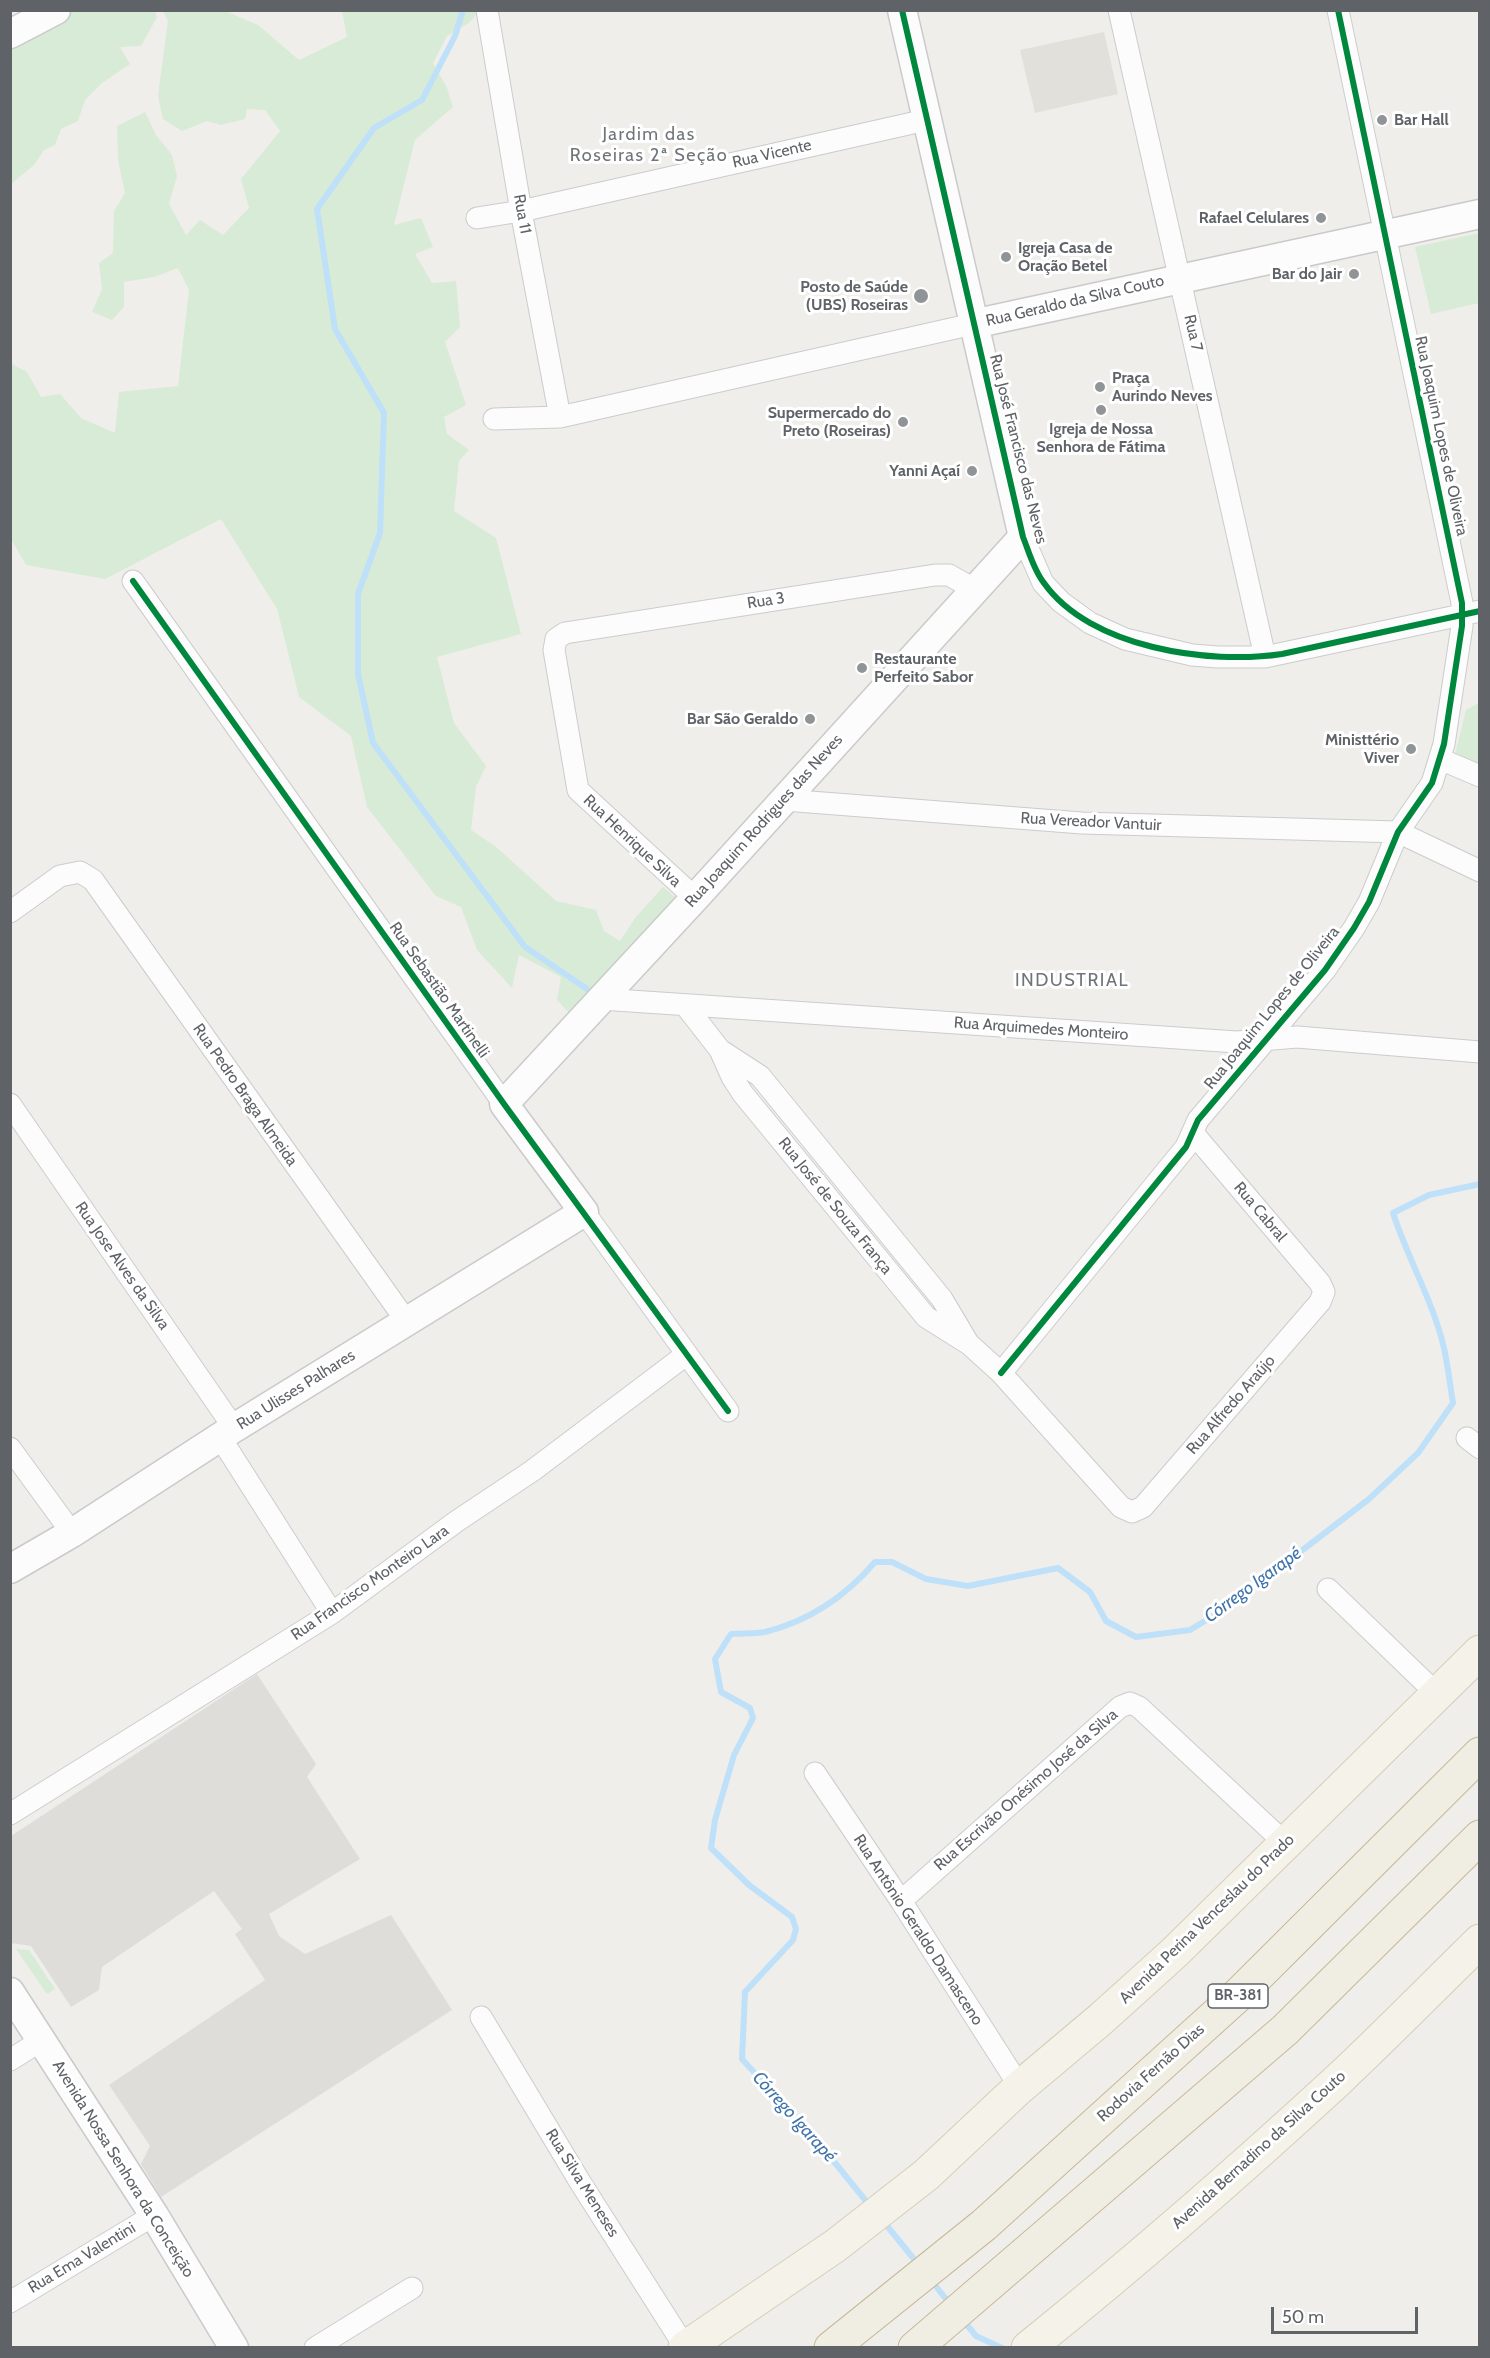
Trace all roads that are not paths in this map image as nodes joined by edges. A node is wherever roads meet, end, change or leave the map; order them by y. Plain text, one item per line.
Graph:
1 (902, 10) edge
2 (1119, 10) edge
3 (1338, 10) edge
4 (489, 11) edge
5 (46, 12) edge
6 (10, 34) edge
7 (926, 120) junction
8 (521, 211) junction
9 (1479, 214) edge
10 (477, 218) dead end
11 (1385, 234) junction
12 (1180, 278) junction
13 (973, 324) junction
14 (560, 417) junction
15 (494, 419) dead end
16 (1023, 537) junction
17 (133, 581) dead end
18 (974, 589) junction
19 (1471, 613) edge
20 (556, 639) joint
21 (1265, 657) junction
22 (1440, 759) junction
23 (1479, 776) edge
24 (784, 800) junction
25 (1398, 832) junction
26 (1479, 871) edge
27 (695, 898) junction
28 (10, 912) edge
29 (601, 999) junction
30 (685, 1005) junction
31 (1266, 1039) junction
32 (1479, 1052) edge
33 (10, 1104) edge
34 (504, 1104) junction
35 (1192, 1132) junction
36 (584, 1212) junction
37 (1324, 1292) joint
38 (406, 1322) junction
39 (687, 1353) junction
40 (1001, 1373) junction
41 (728, 1411) dead end
42 (227, 1432) junction
43 (10, 1448) edge
44 (1132, 1512) joint
45 (72, 1533) junction
46 (10, 1569) edge
47 (1328, 1590) dead end
48 (332, 1613) junction
49 (1479, 1652) edge
50 (1438, 1695) junction
51 (1479, 1754) edge
52 (815, 1773) dead end
53 (10, 1814) edge
54 (1479, 1837) edge
55 (1286, 1844) junction
56 (901, 1901) junction
57 (1479, 1941) edge
58 (10, 1992) edge
59 (481, 2017) dead end
60 (42, 2040) junction
61 (10, 2060) edge
62 (1020, 2087) junction
63 (154, 2215) junction
64 (412, 2288) dead end
65 (10, 2302) edge
66 (922, 2342) edge
67 (685, 2347) edge
68 (234, 2348) edge
69 (315, 2348) edge
70 (831, 2348) edge
71 (1028, 2348) edge

1 - 7 street, Rua José Francisco das Neves
2 - 12 street, Rua 7
3 - 11 street, Rua Joaquim Lopes de Oliveira
4 - 8 street, Rua 11
5 - 6 street
7 - 8 street, Rua Vicente
7 - 13 street, Rua José Francisco das Neves
8 - 10 street, Rua Vicente
8 - 14 street, Rua 11
9 - 11 street, Rua Geraldo da Silva Couto
11 - 12 street, Rua Geraldo da Silva Couto
11 - 19 street, Rua Joaquim Lopes de Oliveira
12 - 13 street, Rua Geraldo da Silva Couto
12 - 21 street, Rua 7
13 - 14 street, Rua Geraldo da Silva Couto
13 - 16 street, Rua José Francisco das Neves
14 - 15 street, Rua Geraldo da Silva Couto
16 - 18 street, Rua Joaquim Rodrigues das Neves
16 - 21 street, Rua José Francisco das Neves
17 - 34 street, Rua Sebastião Martinelli
18 - 20 street, Rua 3
18 - 24 street, Rua Joaquim Rodrigues das Neves
19 - 21 street, Rua José Francisco das Neves
19 - 22 street, Rua Joaquim Lopes de Oliveira
20 - 27 street, Rua Henrique Silva
22 - 23 street
22 - 25 street, Rua Joaquim Lopes de Oliveira
24 - 25 street, Rua Vereador Vantuir
24 - 27 street, Rua Joaquim Rodrigues das Neves
25 - 26 street
25 - 31 street, Rua Joaquim Lopes de Oliveira
27 - 29 street, Rua Joaquim Rodrigues das Neves
28 - 38 street, Rua Pedro Braga Almeida
29 - 30 street, Rua Arquimedes Monteiro
29 - 34 street, Rua Joaquim Rodrigues das Neves
30 - 31 street, Rua Arquimedes Monteiro
30 - 40 street, Rua José de Souza França
31 - 32 street, Rua Arquimedes Monteiro
31 - 35 street, Rua Joaquim Lopes de Oliveira
33 - 42 street, Rua Jose Alves da Silva
34 - 36 street, Rua Sebastião Martinelli
35 - 37 street, Rua Cabral
35 - 40 street, Rua Joaquim Lopes de Oliveira
36 - 38 street, Rua Ulisses Palhares
36 - 39 street, Rua Sebastião Martinelli
37 - 44 street, Rua Alfredo Araújo
38 - 42 street, Rua Ulisses Palhares
39 - 41 street, Rua Sebastião Martinelli
39 - 48 street, Rua Francisco Monteiro Lara
40 - 44 street, Rua José de Souza França
42 - 45 street, Rua Ulisses Palhares
42 - 48 street, Rua Jose Alves da Silva
43 - 45 street
45 - 46 street, Rua Ulisses Palhares
47 - 50 street
48 - 53 street, Rua Francisco Monteiro Lara
49 - 50 main road, Avenida Perina Venceslau do Prado
50 - 55 main road, Avenida Perina Venceslau do Prado
51 - 70 highway, Rodovia Fernão Dias / BR-381
52 - 56 street, Rua Antônio Geraldo Damasceno
54 - 66 highway
55 - 56 street, Rua Escrivão Onésimo José da Silva
55 - 62 main road, Avenida Perina Venceslau do Prado
56 - 62 street, Rua Antônio Geraldo Damasceno
57 - 71 main road, Avenida Bernadino da Silva Couto
58 - 60 street, Avenida Nossa Senhora da Conceição
59 - 67 street, Rua Silva Meneses
60 - 61 street
60 - 63 street, Avenida Nossa Senhora da Conceição
62 - 67 main road, Avenida Perina Venceslau do Prado
63 - 65 street, Rua Ema Valentini
63 - 68 street, Avenida Nossa Senhora da Conceição
64 - 69 street

